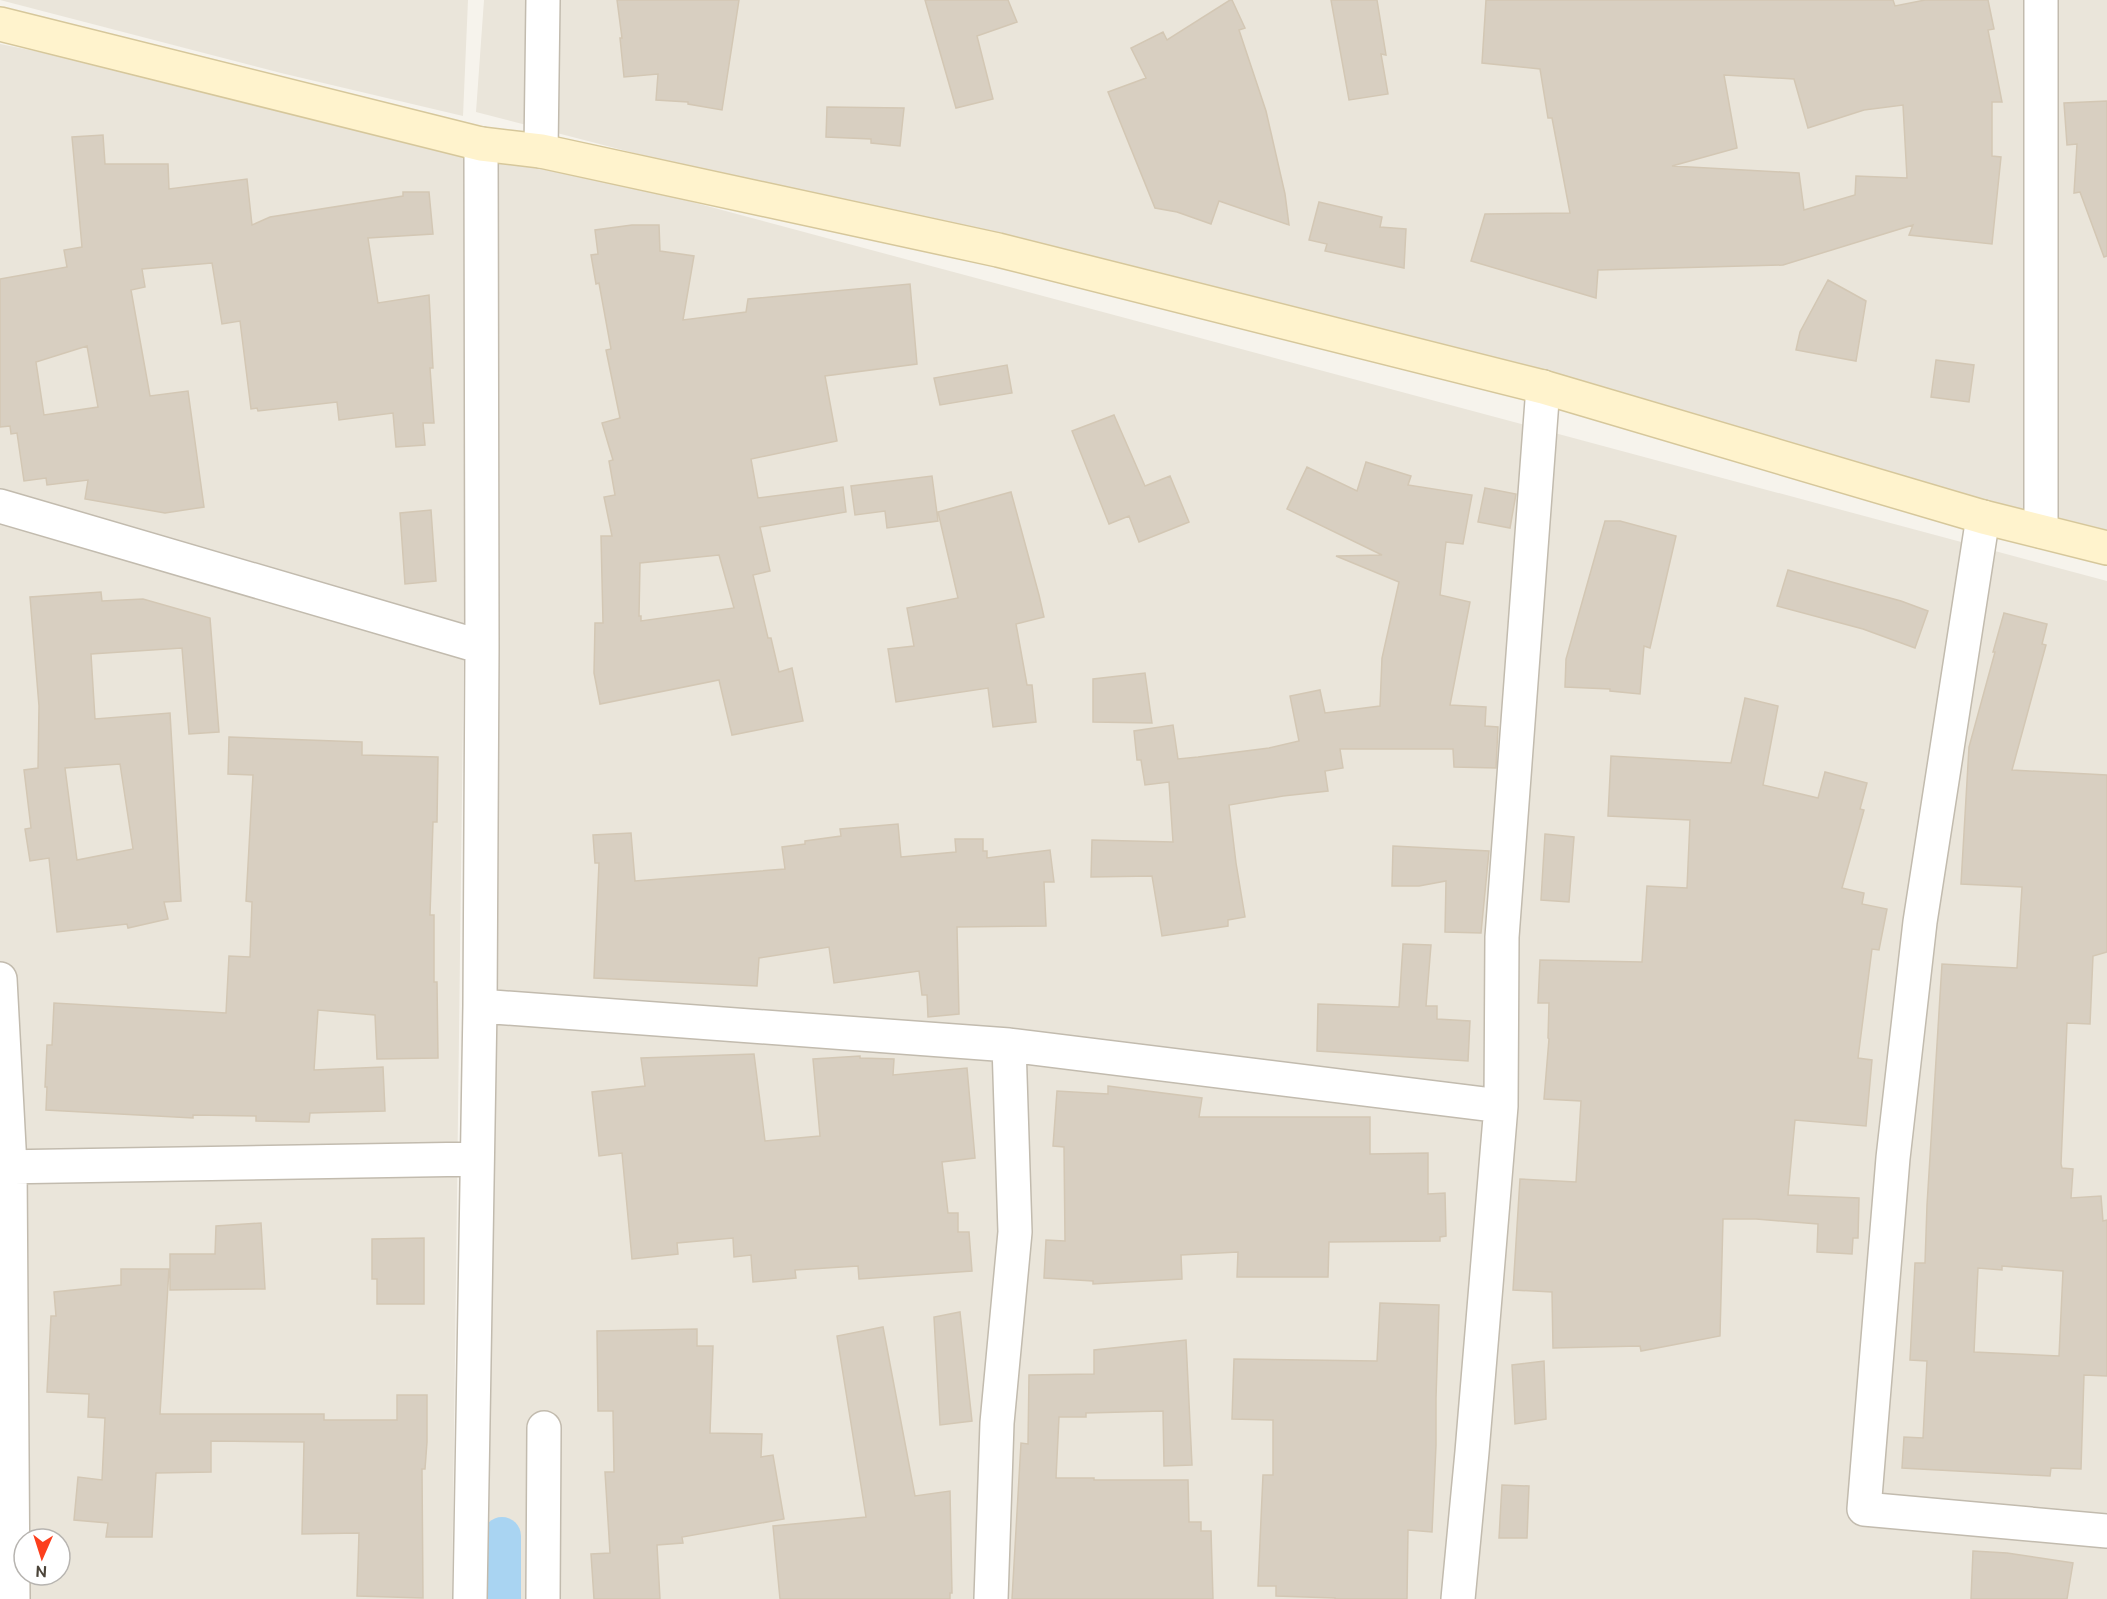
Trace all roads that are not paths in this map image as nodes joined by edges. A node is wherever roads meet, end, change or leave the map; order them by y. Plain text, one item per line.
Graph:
1 (543, 0) edge
2 (2041, 0) edge
3 (0, 24) edge
4 (481, 144) junction
5 (541, 152) junction
6 (1543, 387) junction
7 (0, 506) edge
8 (1983, 516) junction
9 (2041, 531) junction
10 (2107, 548) edge
11 (482, 647) junction
12 (0, 979) edge
13 (480, 1006) junction
14 (1009, 1045) junction
15 (1501, 1106) junction
16 (477, 1159) junction
17 (5, 1166) edge
18 (544, 1428) dead end
19 (2107, 1531) edge
20 (8, 1588) edge
21 (470, 1599) edge
22 (543, 1599) edge
23 (992, 1599) edge
24 (1458, 1599) edge

1 - 5 street
2 - 9 street
3 - 4 street
4 - 5 street
4 - 11 street
5 - 6 street
6 - 8 street
6 - 15 street
7 - 11 street
8 - 9 street
8 - 19 street
9 - 10 street
11 - 13 street
12 - 17 street
13 - 14 street
13 - 16 street
14 - 15 street
14 - 23 street
15 - 24 street
16 - 17 street
16 - 21 street
17 - 20 street
18 - 22 street

